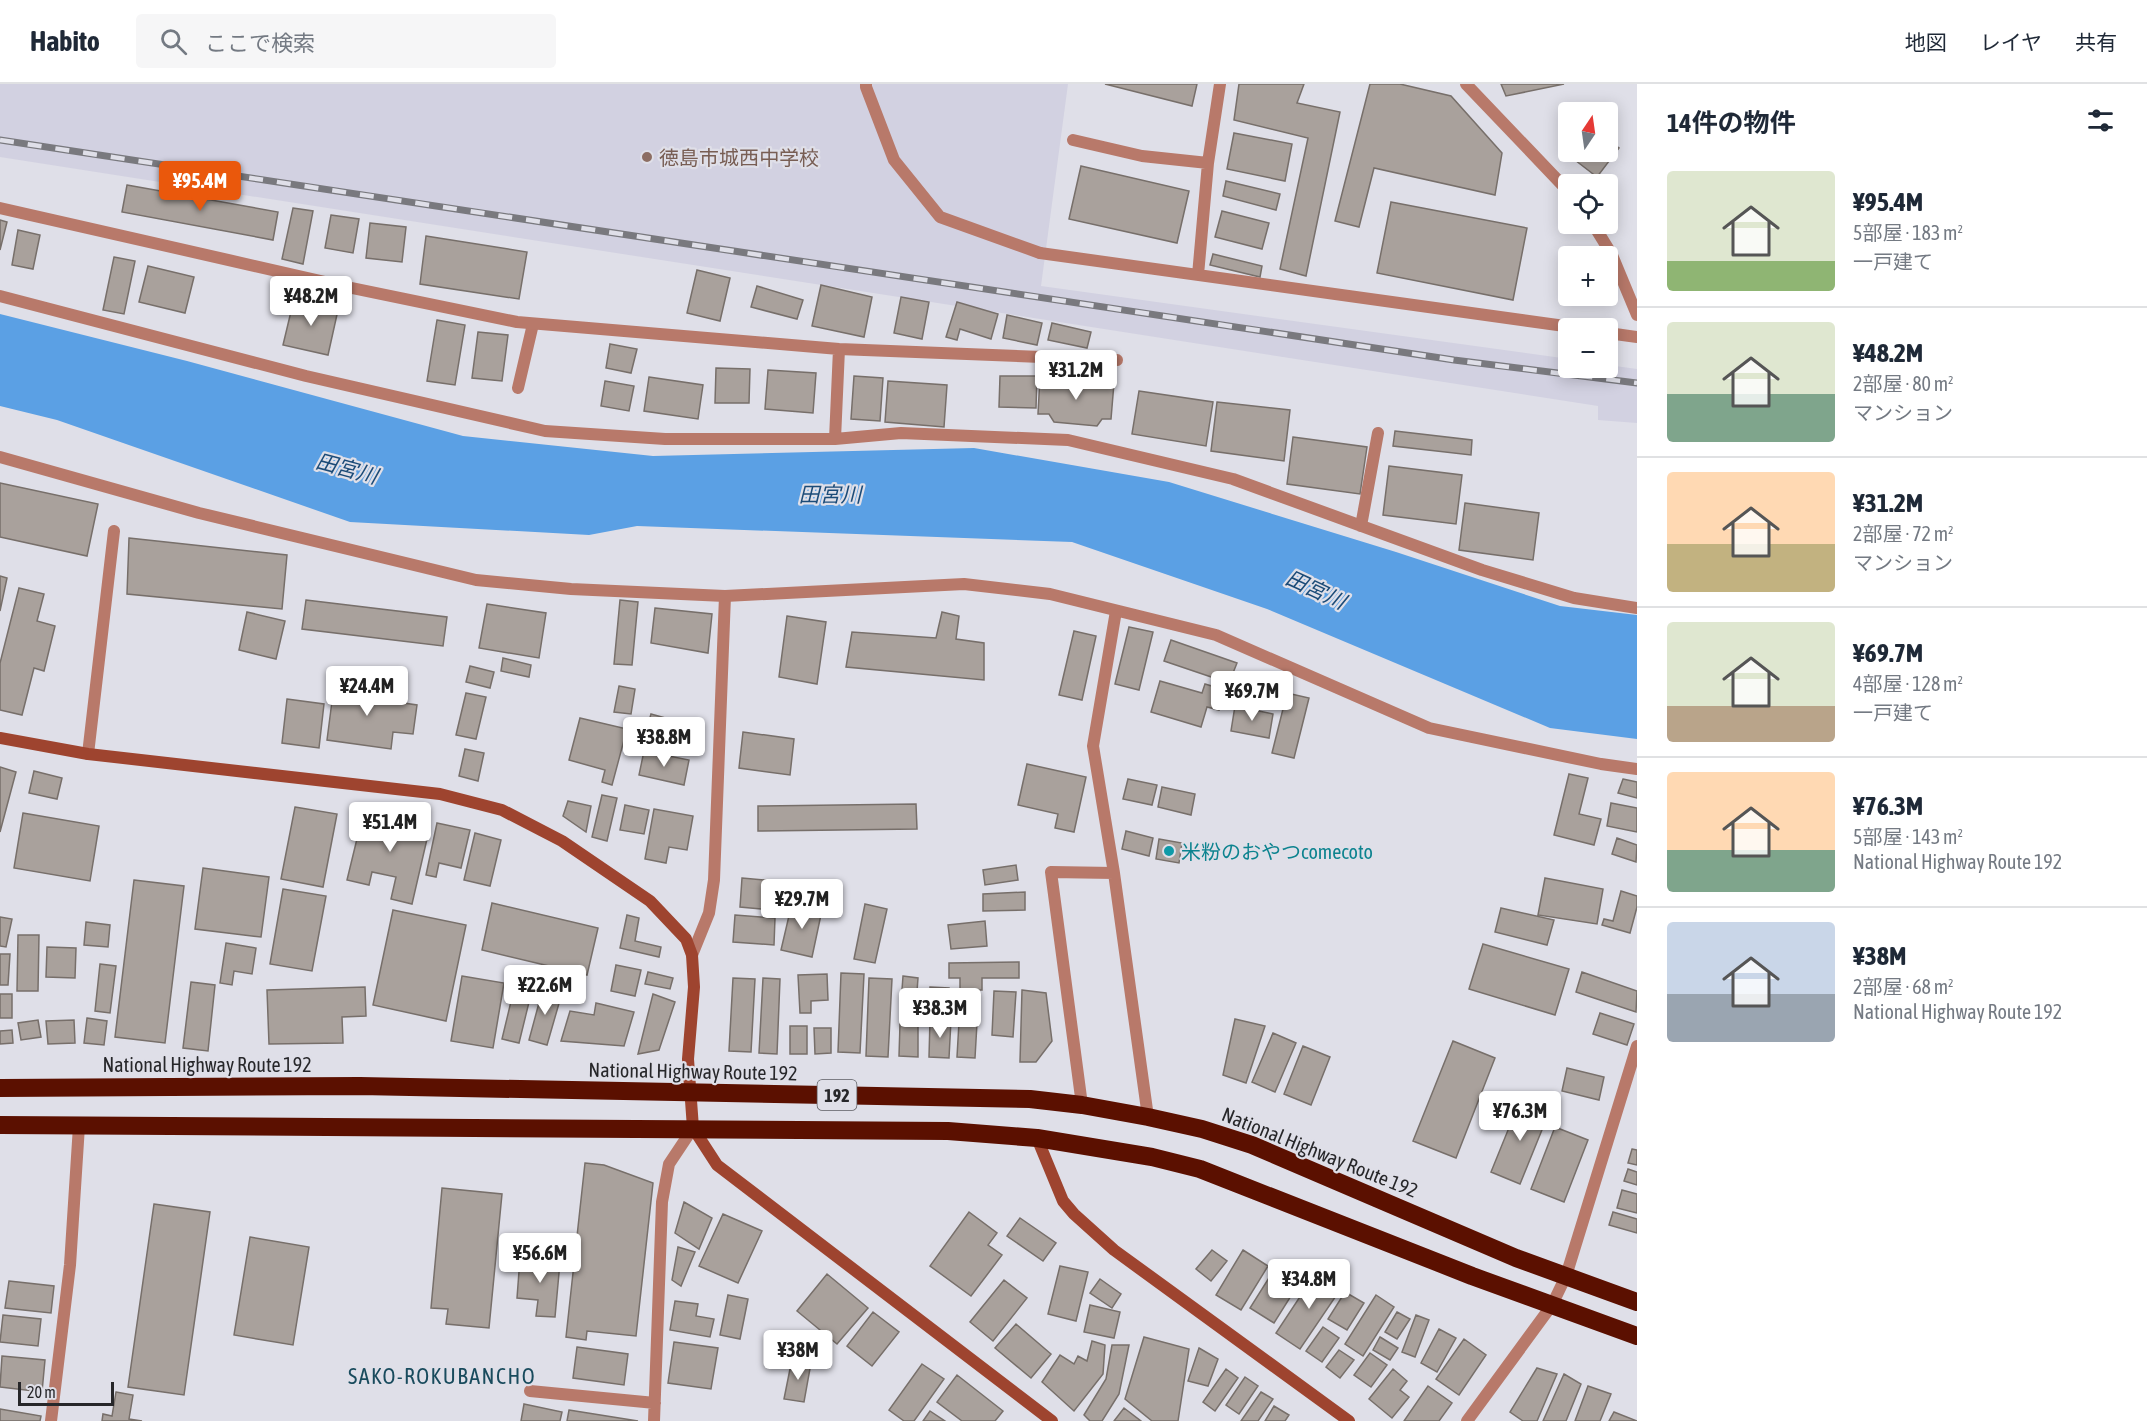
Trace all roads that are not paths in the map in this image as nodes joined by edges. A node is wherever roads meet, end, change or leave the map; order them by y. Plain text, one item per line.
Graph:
1 (866, 84) edge
2 (1220, 84) edge
3 (1466, 84) edge
4 (1073, 140) dead end
5 (1208, 163) junction
6 (1558, 180) edge
7 (0, 208) edge
8 (1599, 234) edge
9 (1198, 275) junction
10 (0, 296) edge
11 (1637, 315) edge
12 (533, 324) junction
13 (1558, 325) edge
14 (1618, 334) edge
15 (1637, 337) edge
16 (839, 349) junction
17 (1117, 360) dead end
18 (518, 388) dead end
19 (1378, 434) dead end
20 (835, 439) junction
21 (0, 457) edge
22 (1361, 526) junction
23 (114, 531) dead end
24 (725, 596) junction
25 (1637, 608) edge
26 (1116, 611) junction
27 (0, 738) edge
28 (88, 754) junction
29 (1637, 769) edge
30 (1114, 873) junction
31 (692, 956) junction
32 (1637, 1046) edge
33 (0, 1088) edge
34 (691, 1093) junction
35 (1082, 1105) junction
36 (1148, 1117) junction
37 (0, 1125) edge
38 (79, 1126) junction
39 (693, 1128) junction
40 (1037, 1138) junction
41 (1566, 1276) junction
42 (1637, 1302) edge
43 (1552, 1305) junction
44 (1637, 1336) edge
45 (530, 1391) dead end
46 (654, 1403) junction
47 (51, 1421) edge
48 (654, 1421) edge
49 (1052, 1421) edge
50 (1349, 1421) edge
51 (1467, 1421) edge

1 - 9 street
2 - 5 street
3 - 6 street
4 - 5 street
5 - 9 street
7 - 12 street
8 - 11 street
9 - 13 street
10 - 20 street
12 - 16 street
12 - 18 street
14 - 15 street
16 - 17 street
16 - 20 street
19 - 22 street
20 - 22 street
21 - 24 street
22 - 25 street
23 - 28 street
24 - 26 street
24 - 31 street
26 - 29 street
26 - 30 street
27 - 28 street
28 - 31 street
30 - 35 street
30 - 36 street
31 - 34 street
32 - 41 street
33 - 34 highway, National Highway Route 192 / 192
34 - 35 highway, National Highway Route 192 / 192
34 - 39 street
35 - 36 highway, National Highway Route 192 / 192
36 - 41 highway, National Highway Route 192 / 192
37 - 38 highway, 192
38 - 39 highway, 192
38 - 47 street
39 - 40 highway, 192
39 - 46 street
39 - 49 street
40 - 43 highway, 192
40 - 50 street
41 - 42 highway, National Highway Route 192 / 192
41 - 43 street
43 - 44 highway, 192
43 - 51 street
45 - 46 street
46 - 48 street

